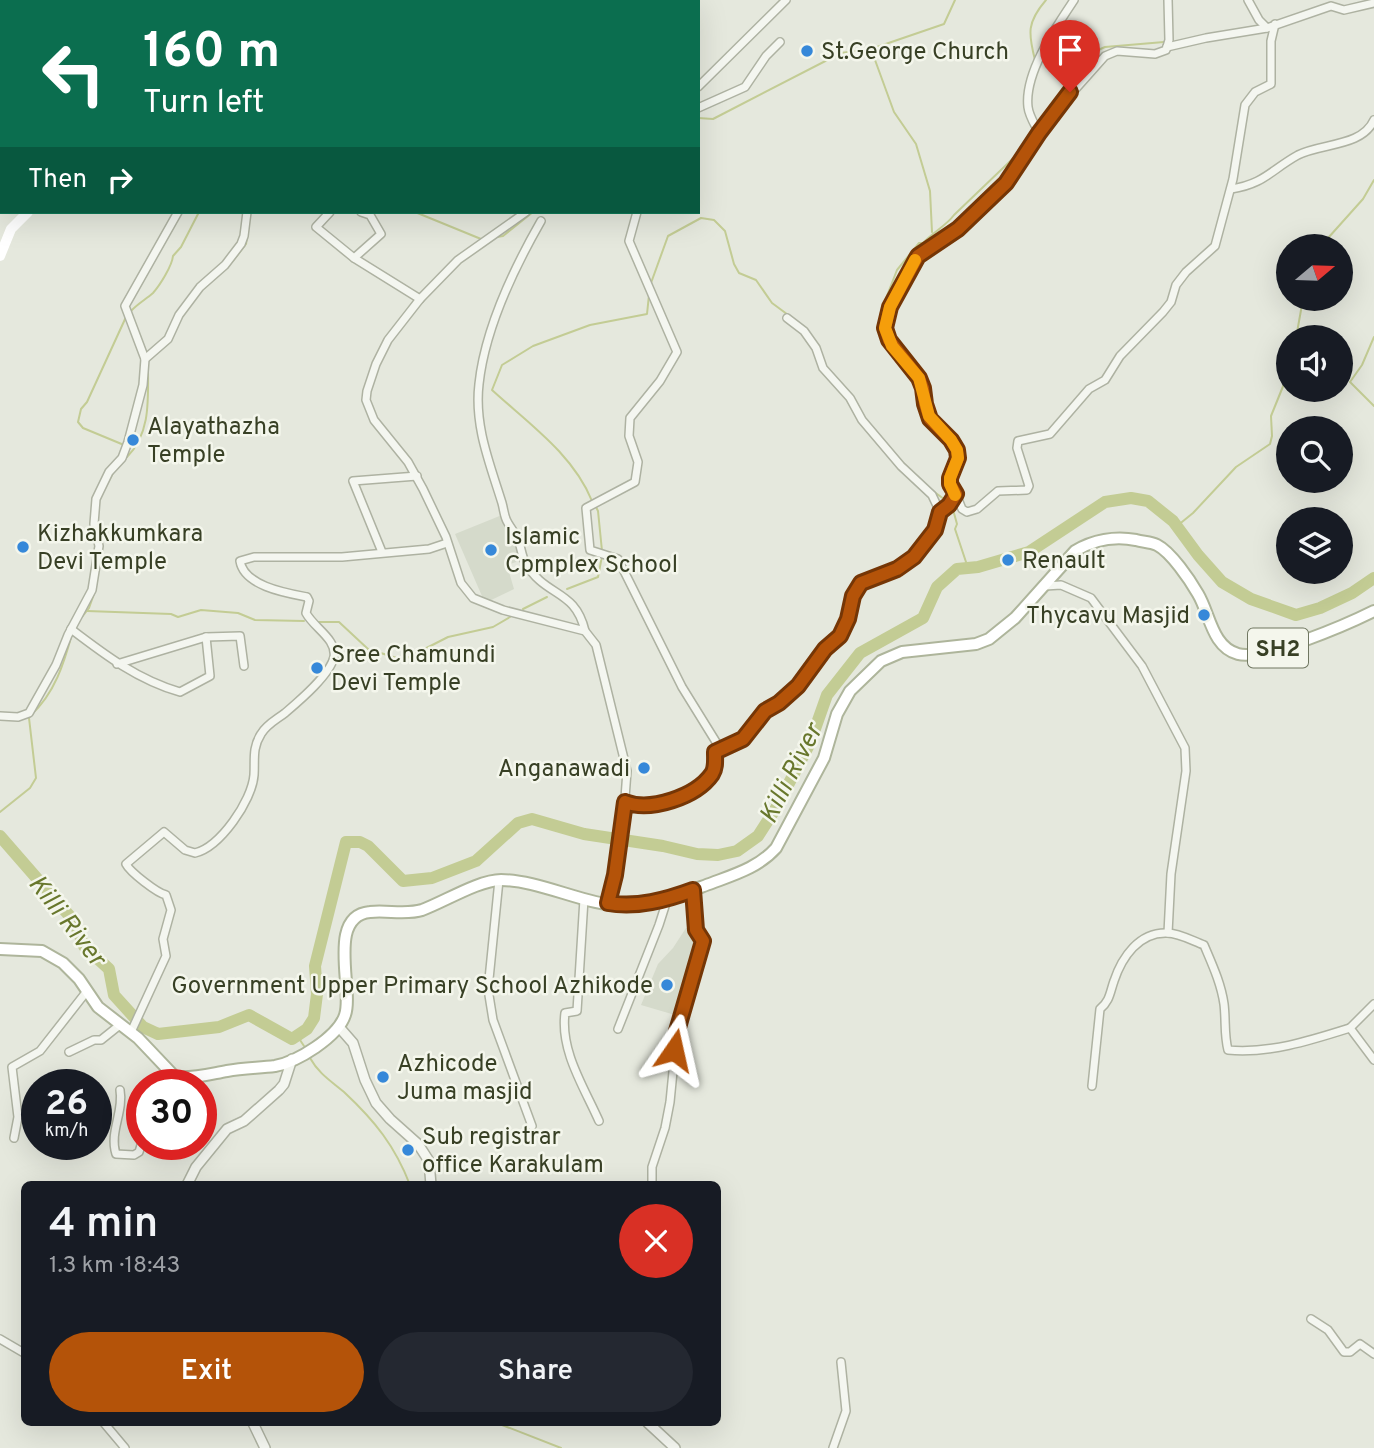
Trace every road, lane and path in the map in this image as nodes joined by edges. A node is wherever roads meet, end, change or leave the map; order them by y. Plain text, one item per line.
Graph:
1 (786, 0) edge
2 (1074, 0) edge
3 (1168, 0) edge
4 (1248, 0) edge
5 (1374, 3) edge
6 (1271, 26) junction
7 (780, 42) dead end
8 (1167, 47) junction
9 (700, 85) edge
10 (700, 107) edge
11 (1374, 120) edge
12 (1039, 133) junction
13 (1231, 189) junction
14 (26, 214) edge
15 (177, 214) edge
16 (247, 214) edge
17 (328, 214) edge
18 (367, 214) edge
19 (523, 214) edge
20 (636, 214) edge
21 (541, 221) dead end
22 (0, 256) edge
23 (354, 258) junction
24 (420, 299) junction
25 (787, 318) dead end
26 (145, 359) junction
27 (416, 476) junction
28 (952, 500) junction
29 (940, 512) junction
30 (447, 543) junction
31 (382, 552) junction
32 (1045, 586) junction
33 (1374, 611) edge
34 (71, 629) junction
35 (585, 631) junction
36 (206, 637) junction
37 (117, 664) junction
38 (244, 666) dead end
39 (0, 716) edge
40 (721, 750) junction
41 (625, 802) junction
42 (499, 880) junction
43 (693, 890) junction
44 (584, 898) junction
45 (667, 900) junction
46 (608, 903) junction
47 (1168, 933) junction
48 (0, 949) edge
49 (87, 991) junction
50 (1374, 1004) edge
51 (121, 1024) junction
52 (339, 1027) junction
53 (1350, 1028) junction
54 (133, 1029) junction
55 (618, 1029) dead end
56 (69, 1052) dead end
57 (292, 1059) junction
58 (1374, 1060) edge
59 (163, 1069) edge
60 (217, 1074) edge
61 (1092, 1086) dead end
62 (120, 1090) dead end
63 (599, 1121) dead end
64 (531, 1126) dead end
65 (14, 1138) dead end
66 (126, 1155) edge
67 (189, 1181) edge
68 (431, 1181) edge
69 (652, 1181) edge
70 (1311, 1319) dead end
71 (0, 1339) edge
72 (21, 1351) edge
73 (1374, 1354) edge
74 (841, 1362) dead end
75 (107, 1426) edge
76 (254, 1426) edge
77 (651, 1426) edge
78 (125, 1448) edge
79 (265, 1448) edge
80 (675, 1448) edge
81 (832, 1448) edge

1 - 9 street
2 - 12 street
3 - 8 street
4 - 6 street
5 - 6 street
6 - 8 street
6 - 13 street
7 - 10 street
8 - 12 street
11 - 13 street
12 - 28 street
13 - 28 street
14 - 22 main road
15 - 26 street
16 - 26 street
17 - 23 street
18 - 23 street
19 - 24 street
20 - 40 street
21 - 35 street
23 - 24 street
24 - 27 street
25 - 29 street
26 - 34 street
27 - 30 street
27 - 31 street
28 - 29 street
29 - 40 street
30 - 31 street
30 - 35 street
31 - 54 street
32 - 33 main road, SH2
32 - 43 main road, SH2
32 - 47 street
34 - 37 street
34 - 39 street
35 - 41 street
36 - 37 street
36 - 37 street
36 - 38 street
40 - 41 street
41 - 46 street
42 - 44 main road, SH2
42 - 52 main road
42 - 64 street
43 - 45 main road, SH2
43 - 69 street
44 - 46 main road, SH2
44 - 63 street
45 - 46 main road, SH2
45 - 55 street
47 - 53 street
47 - 61 street
48 - 49 main road
49 - 51 main road
49 - 65 street
50 - 53 street
51 - 54 main road
51 - 56 street
52 - 57 main road
52 - 68 street
53 - 58 street
54 - 59 main road
57 - 60 main road
57 - 67 street
62 - 66 street
70 - 73 street
71 - 72 street
74 - 81 street
75 - 78 street
76 - 79 street
77 - 80 street

